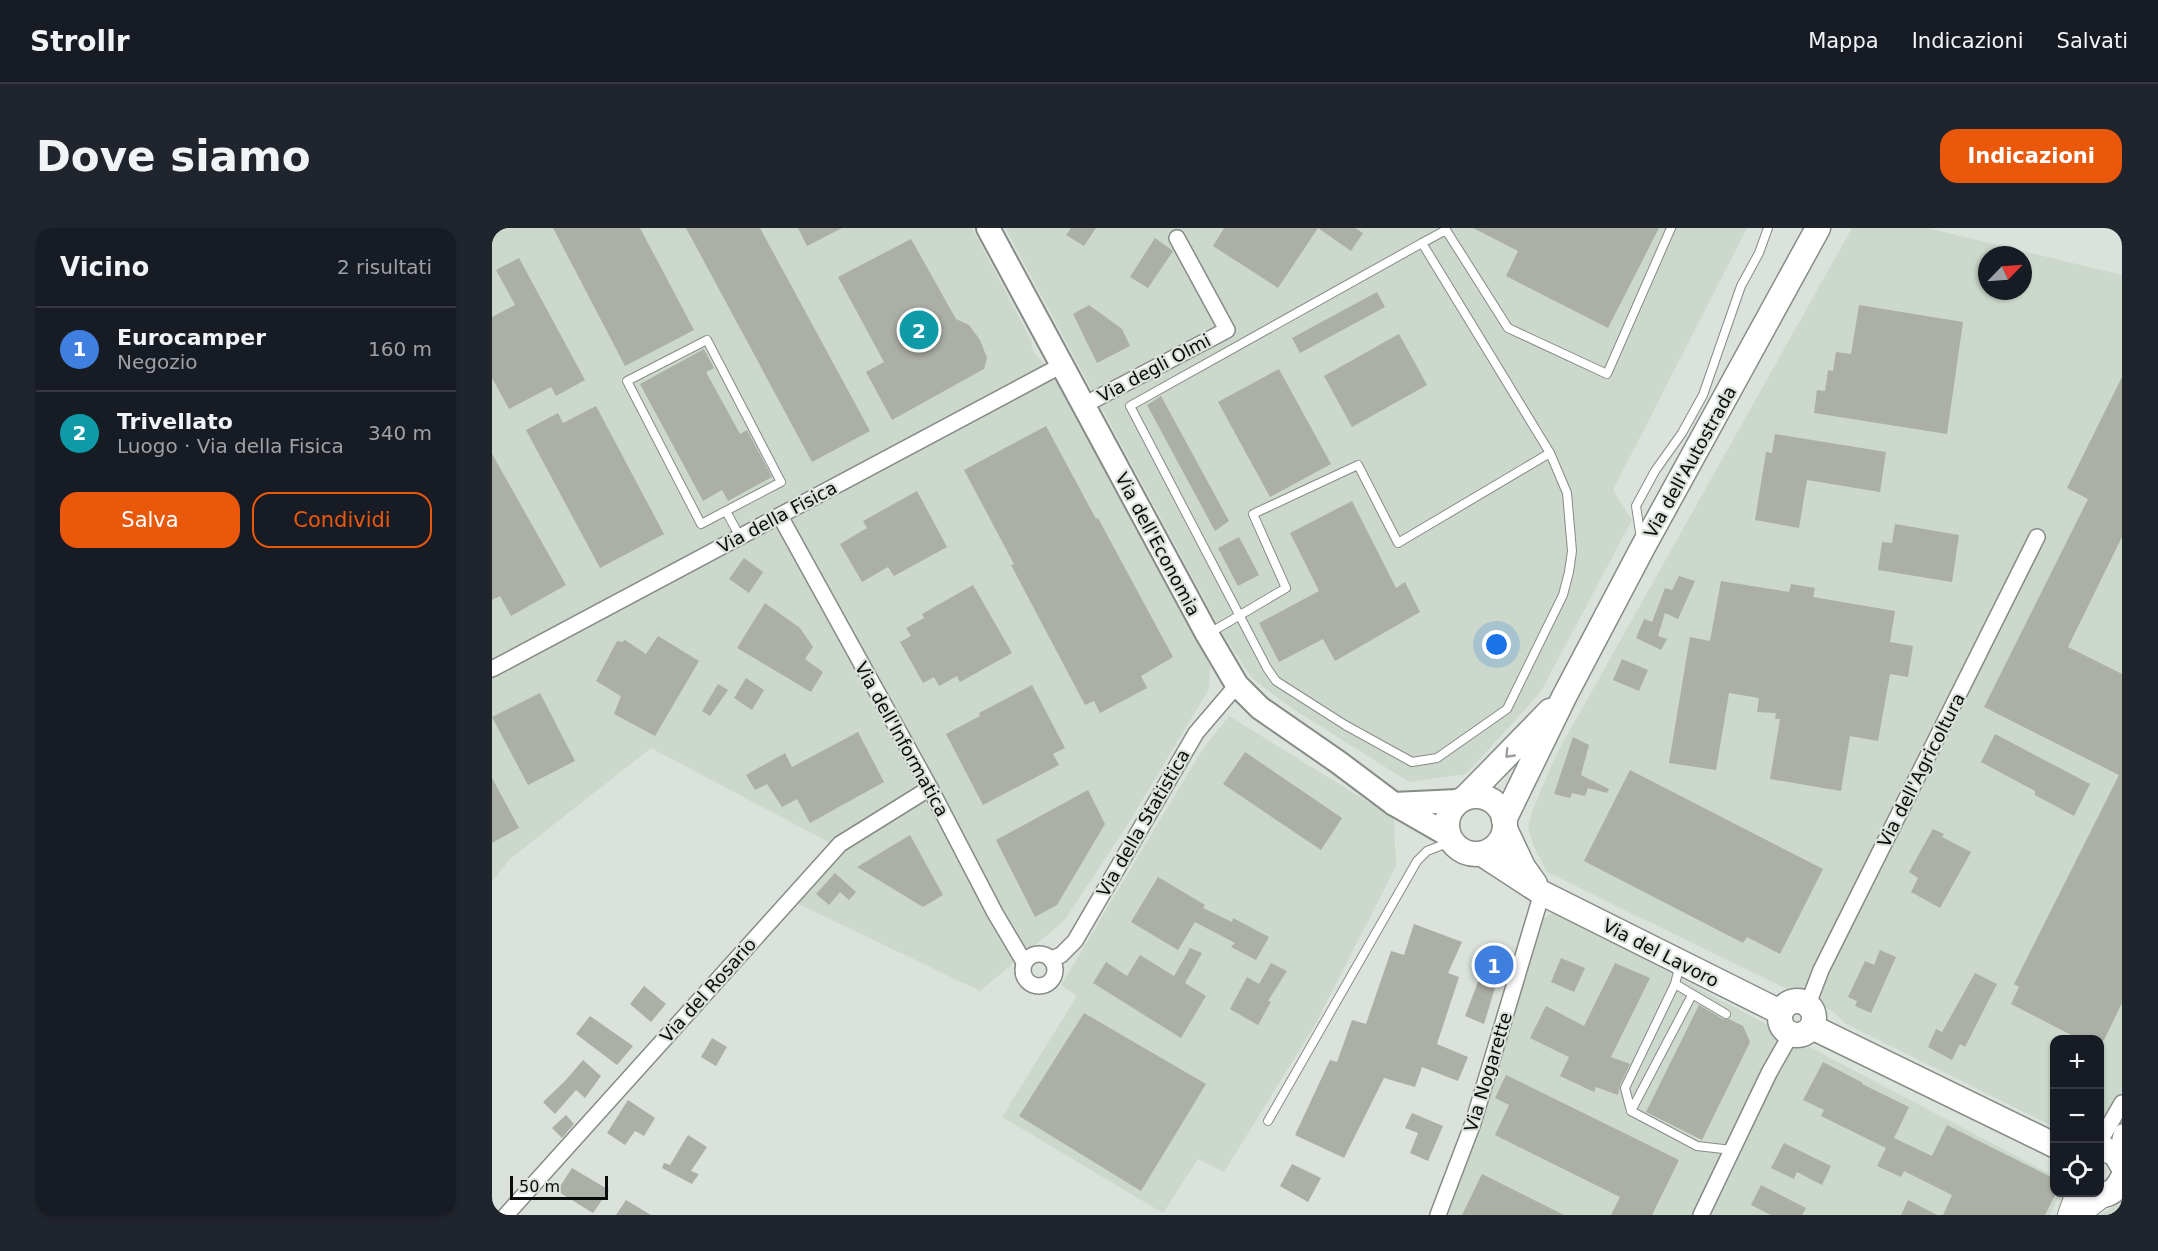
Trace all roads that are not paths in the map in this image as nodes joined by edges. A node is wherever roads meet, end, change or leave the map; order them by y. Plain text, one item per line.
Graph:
1 (988, 228) edge
2 (1671, 228) edge
3 (1768, 228) edge
4 (1818, 228) edge
5 (1177, 238) dead end
6 (1422, 243) junction
7 (1062, 366) junction
8 (1084, 405) junction
9 (1550, 453) junction
10 (726, 511) junction
11 (780, 516) junction
12 (740, 537) junction
13 (2037, 537) dead end
14 (1643, 547) junction
15 (1239, 615) junction
16 (1207, 634) junction
17 (492, 669) edge
18 (1237, 686) junction
19 (1564, 697) junction
20 (930, 789) junction
21 (1462, 799) junction
22 (1394, 804) junction
23 (1505, 824) junction
24 (1450, 838) junction
25 (1482, 854) junction
26 (1542, 893) junction
27 (1051, 959) junction
28 (1024, 962) junction
29 (1678, 974) junction
30 (1692, 994) junction
31 (1726, 1014) dead end
32 (1803, 1022) junction
33 (2122, 1102) edge
34 (1631, 1111) junction
35 (1268, 1121) dead end
36 (2122, 1132) edge
37 (2104, 1134) edge
38 (2050, 1145) edge
39 (1734, 1150) junction
40 (2112, 1177) edge
41 (2074, 1197) edge
42 (506, 1215) edge
43 (1438, 1215) edge
44 (1701, 1215) edge
45 (2068, 1215) edge
46 (2083, 1215) edge

1 - 7 main road, Via dell'Economia
2 - 6 lane
3 - 14 lane
4 - 14 main road, Via dell'Autostrada
5 - 8 street, Via degli Olmi
6 - 9 lane
6 - 15 lane
7 - 8 main road, Via dell'Economia
7 - 11 street, Via della Fisica
8 - 16 main road, Via dell'Economia
9 - 15 lane
9 - 15 lane
10 - 10 lane
10 - 12 lane
11 - 12 street, Via della Fisica
11 - 20 street, Via dell'Informatica
12 - 17 street, Via della Fisica
13 - 32 street, Via dell'Agricoltura
14 - 19 main road, Via dell'Autostrada
15 - 16 lane
16 - 18 main road, Via dell'Economia
18 - 22 main road, Via dell'Economia
18 - 27 street, Via della Statistica
19 -> 21 main road, Via dell'Autostrada
19 - 23 main road, Via dell'Autostrada
20 - 28 street, Via dell'Informatica
20 - 42 street, Via del Rosario
21 - 22 main road
21 - 23 main road
21 - 24 main road, Via dell'Autostrada
22 - 24 main road, Via dell'Economia
23 - 25 main road, Via dell'Autostrada
23 - 26 main road, Via del Lavoro
24 - 25 main road
24 - 35 lane
25 - 26 main road, Via del Lavoro
26 - 29 main road, Via del Lavoro
26 - 43 street, Via Nogarette
27 - 28 street
27 - 28 street
29 - 30 lane
29 - 32 main road, Via del Lavoro
29 - 34 lane
30 - 31 lane
30 - 34 lane
32 - 38 main road
32 - 39 street, Via dell'Agricoltura
33 - 37 street
34 - 39 lane
36 - 40 street
39 - 44 street, Via dell'Agricoltura
40 - 46 street
41 - 45 street

